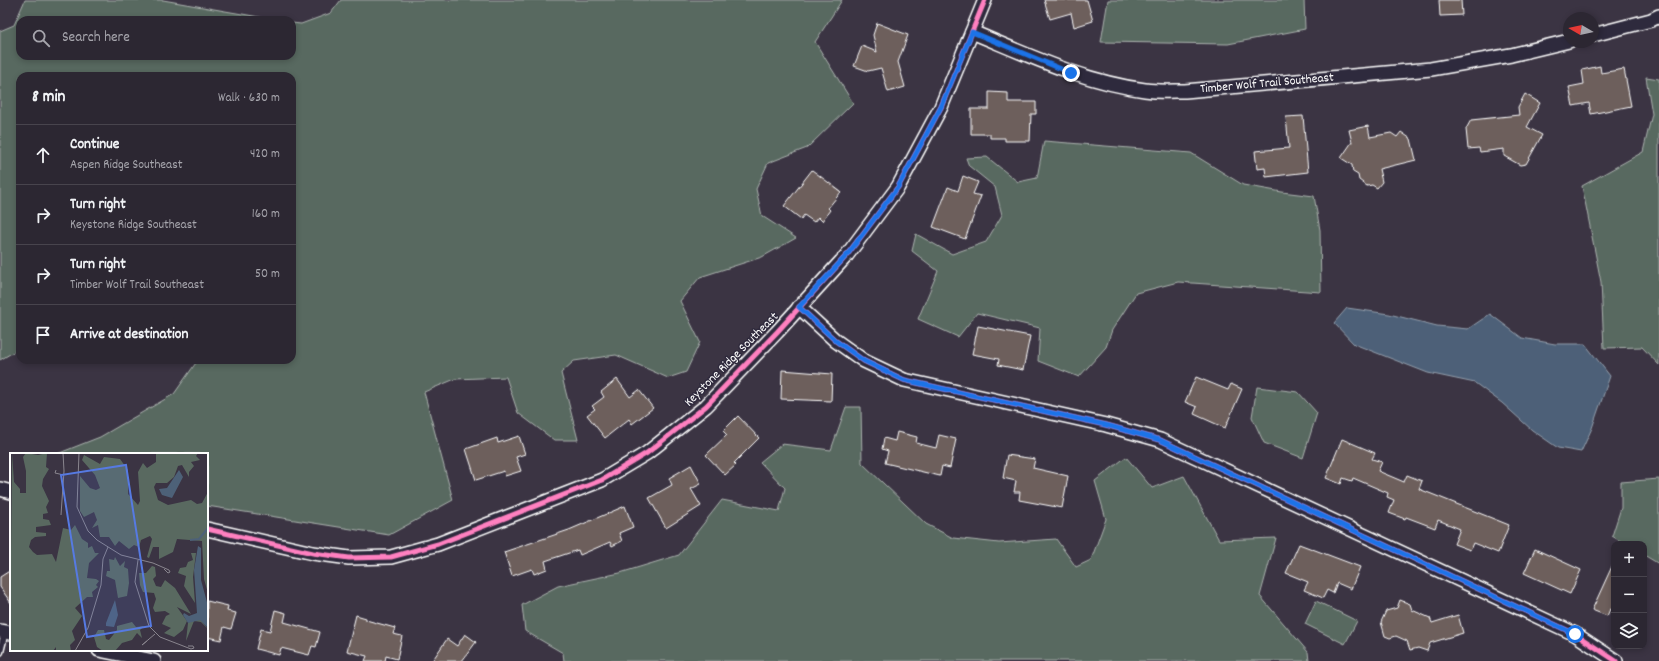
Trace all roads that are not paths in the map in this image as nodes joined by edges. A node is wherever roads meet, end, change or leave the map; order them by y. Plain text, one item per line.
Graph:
1 (985, 0) edge
2 (1659, 16) edge
3 (972, 32) junction
4 (1599, 33) edge
5 (1563, 42) edge
6 (799, 307) junction
7 (0, 489) edge
8 (10, 492) edge
9 (208, 529) edge
10 (5, 632) edge
11 (104, 651) edge
12 (0, 652) edge
13 (154, 661) edge
14 (1616, 661) edge

1 - 3 street, Keystone Ridge Southeast
2 - 4 street
3 - 5 street, Timber Wolf Trail Southeast
3 - 6 street, Keystone Ridge Southeast
6 - 9 street, Keystone Ridge Southeast
6 - 14 street
7 - 8 street
10 - 12 lane
11 - 13 street

